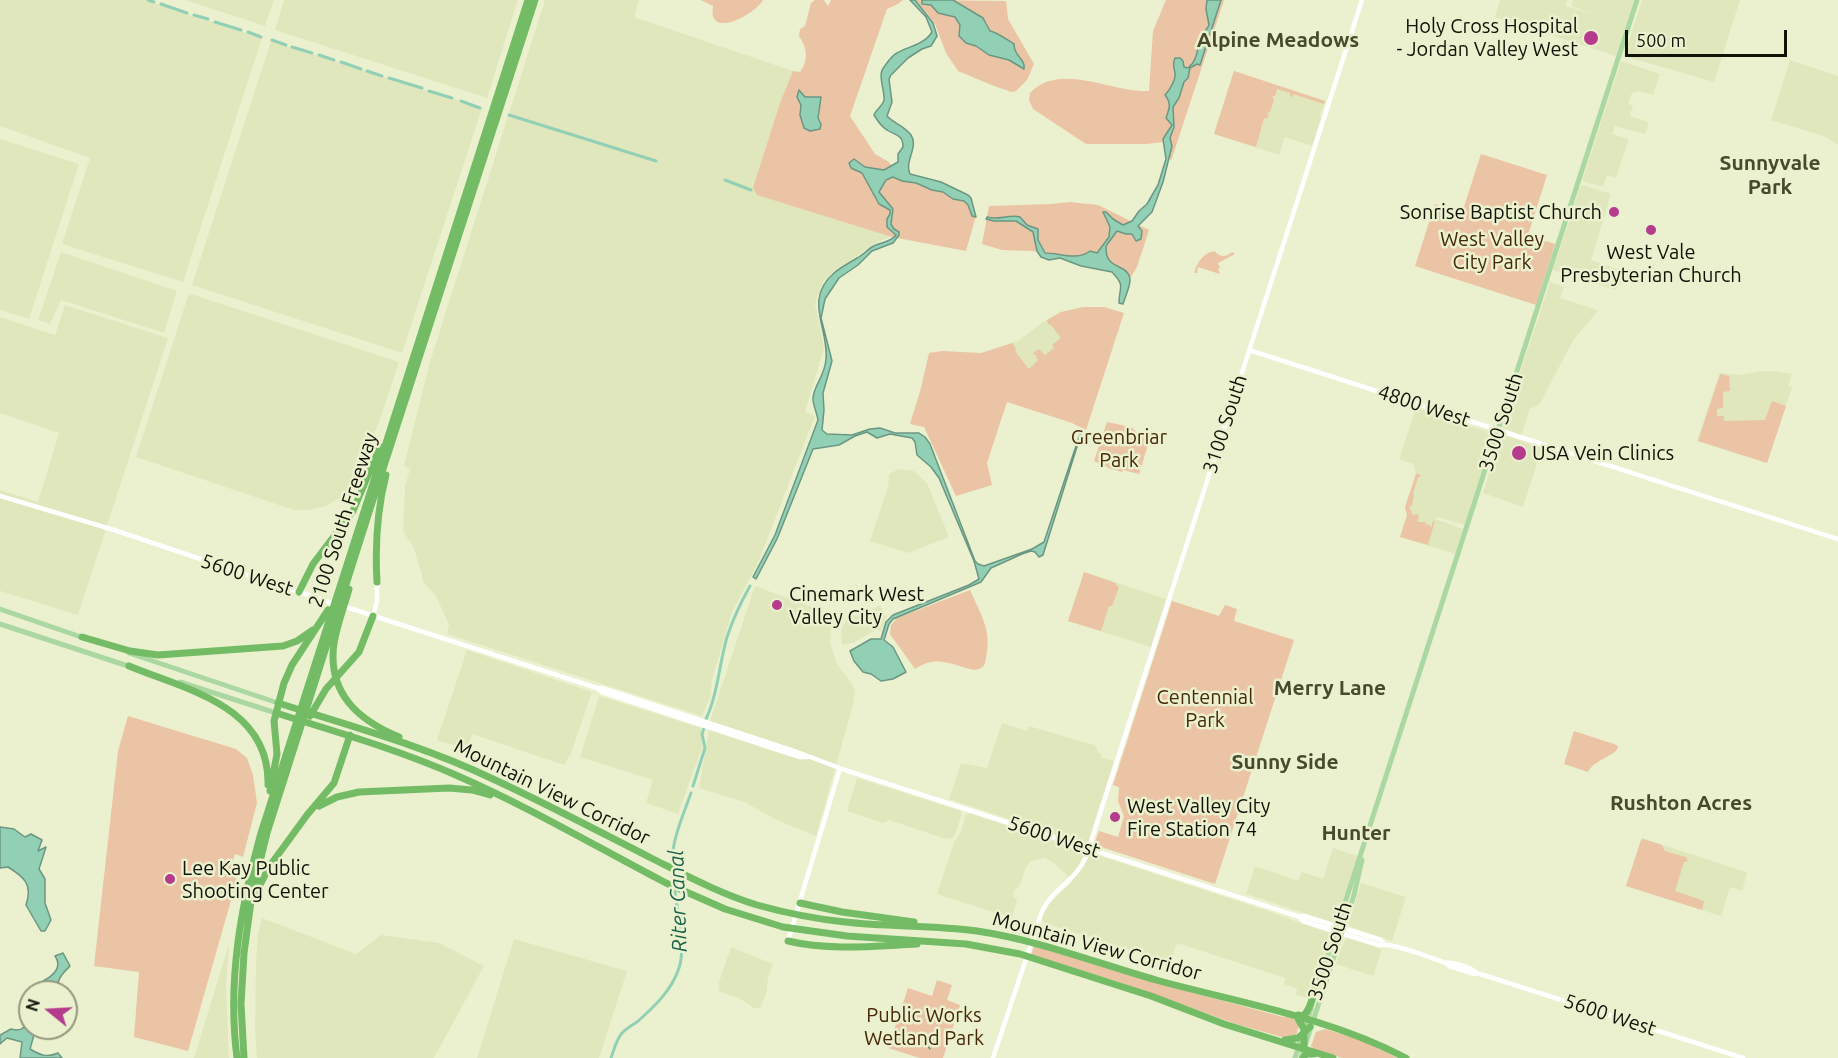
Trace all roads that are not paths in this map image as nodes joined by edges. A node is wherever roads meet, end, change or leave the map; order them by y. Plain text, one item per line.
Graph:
1 (528, 0) edge
2 (535, 0) edge
3 (1362, 0) edge
4 (1637, 0) edge
5 (1249, 350) junction
6 (400, 407) junction
7 (1499, 430) junction
8 (0, 495) edge
9 (369, 506) junction
10 (1838, 539) edge
11 (377, 582) joint
12 (299, 592) junction
13 (0, 609) edge
14 (373, 616) junction
15 (0, 624) edge
16 (320, 624) junction
17 (81, 637) junction
18 (129, 666) junction
19 (597, 688) junction
20 (278, 704) junction
21 (276, 713) junction
22 (352, 726) junction
23 (1395, 730) dead end
24 (349, 736) junction
25 (1396, 747) junction
26 (779, 748) junction
27 (808, 757) junction
28 (840, 768) junction
29 (472, 769) junction
30 (278, 799) junction
31 (265, 809) junction
32 (533, 813) junction
33 (308, 815) junction
34 (1089, 849) junction
35 (248, 881) junction
36 (800, 903) junction
37 (949, 928) junction
38 (1340, 930) junction
39 (788, 941) joint
40 (1009, 951) junction
41 (242, 974) junction
42 (1321, 978) junction
43 (1262, 1006) junction
44 (1295, 1016) junction
45 (1236, 1028) junction
46 (1247, 1031) junction
47 (1356, 1035) junction
48 (1304, 1038) edge
49 (1364, 1038) junction
50 (1316, 1053) junction
51 (237, 1058) edge
52 (244, 1058) edge
53 (993, 1058) edge
54 (1328, 1058) edge
55 (1333, 1058) edge
56 (1406, 1058) edge
57 (1743, 1058) edge

1 - 6 highway, 2100 South Freeway
2 - 6 highway, 2100 South Freeway
3 - 5 main road, 3100 South
4 - 7 main road, 3500 South
5 - 7 main road, 4800 West
5 - 34 main road, 3100 South
6 - 9 highway, 2100 South Freeway
6 - 11 highway
6 - 12 highway
7 - 10 main road, 4800 West
7 - 25 main road, 3500 South
8 - 12 main road, 5600 West
9 - 16 highway
9 - 29 highway
9 - 30 highway, 2100 South Freeway
9 - 35 highway, 2100 South Freeway
11 - 14 main road
12 - 14 main road, 5600 West
13 - 17 main road, Mountain View Corridor
14 - 19 main road, 5600 West
14 - 30 highway
15 - 18 main road, Mountain View Corridor
16 - 17 highway
16 - 20 highway
17 - 20 main road, Mountain View Corridor
18 - 21 main road, Mountain View Corridor
18 - 31 highway
19 - 26 main road, 5600 West
19 - 26 main road, 5600 West
20 - 21 highway
20 - 22 highway, Mountain View Corridor
21 - 24 highway, Mountain View Corridor
21 - 31 highway
22 - 24 highway
22 - 29 highway, Mountain View Corridor
23 - 25 main road
24 - 32 highway, Mountain View Corridor
24 - 33 highway
25 - 38 main road, 3500 South
26 - 27 main road, 5600 West
26 - 27 main road, 5600 West
27 - 28 main road, 5600 West
28 - 34 main road, 5600 West
28 - 36 main road
29 - 37 highway, Mountain View Corridor
30 - 41 highway, 2100 South Freeway
31 - 35 highway
32 - 33 highway
32 - 40 highway, Mountain View Corridor
33 - 41 highway
34 - 38 main road, 5600 West
34 - 53 main road, 3100 South
35 - 51 highway, 2100 South Freeway
36 - 37 highway
36 - 39 main road
37 - 43 highway, Mountain View Corridor
38 - 42 main road, 3500 South
38 - 48 main road, 3500 South
38 - 57 main road, 5600 West
39 - 40 highway
40 - 45 highway, Mountain View Corridor
41 - 52 highway, 2100 South Freeway
42 - 43 highway
42 - 48 main road, 3500 South
43 - 44 highway, Mountain View Corridor
44 - 48 highway, Mountain View Corridor
44 - 48 highway
45 - 46 highway, Mountain View Corridor
45 - 48 highway
46 - 48 highway, Mountain View Corridor
46 - 48 highway
47 - 48 highway, Mountain View Corridor
47 - 48 highway
47 - 49 highway, Mountain View Corridor
48 - 49 highway
48 - 50 highway, Mountain View Corridor
48 - 50 highway
48 - 54 highway
49 - 56 highway, Mountain View Corridor
50 - 55 highway, Mountain View Corridor

